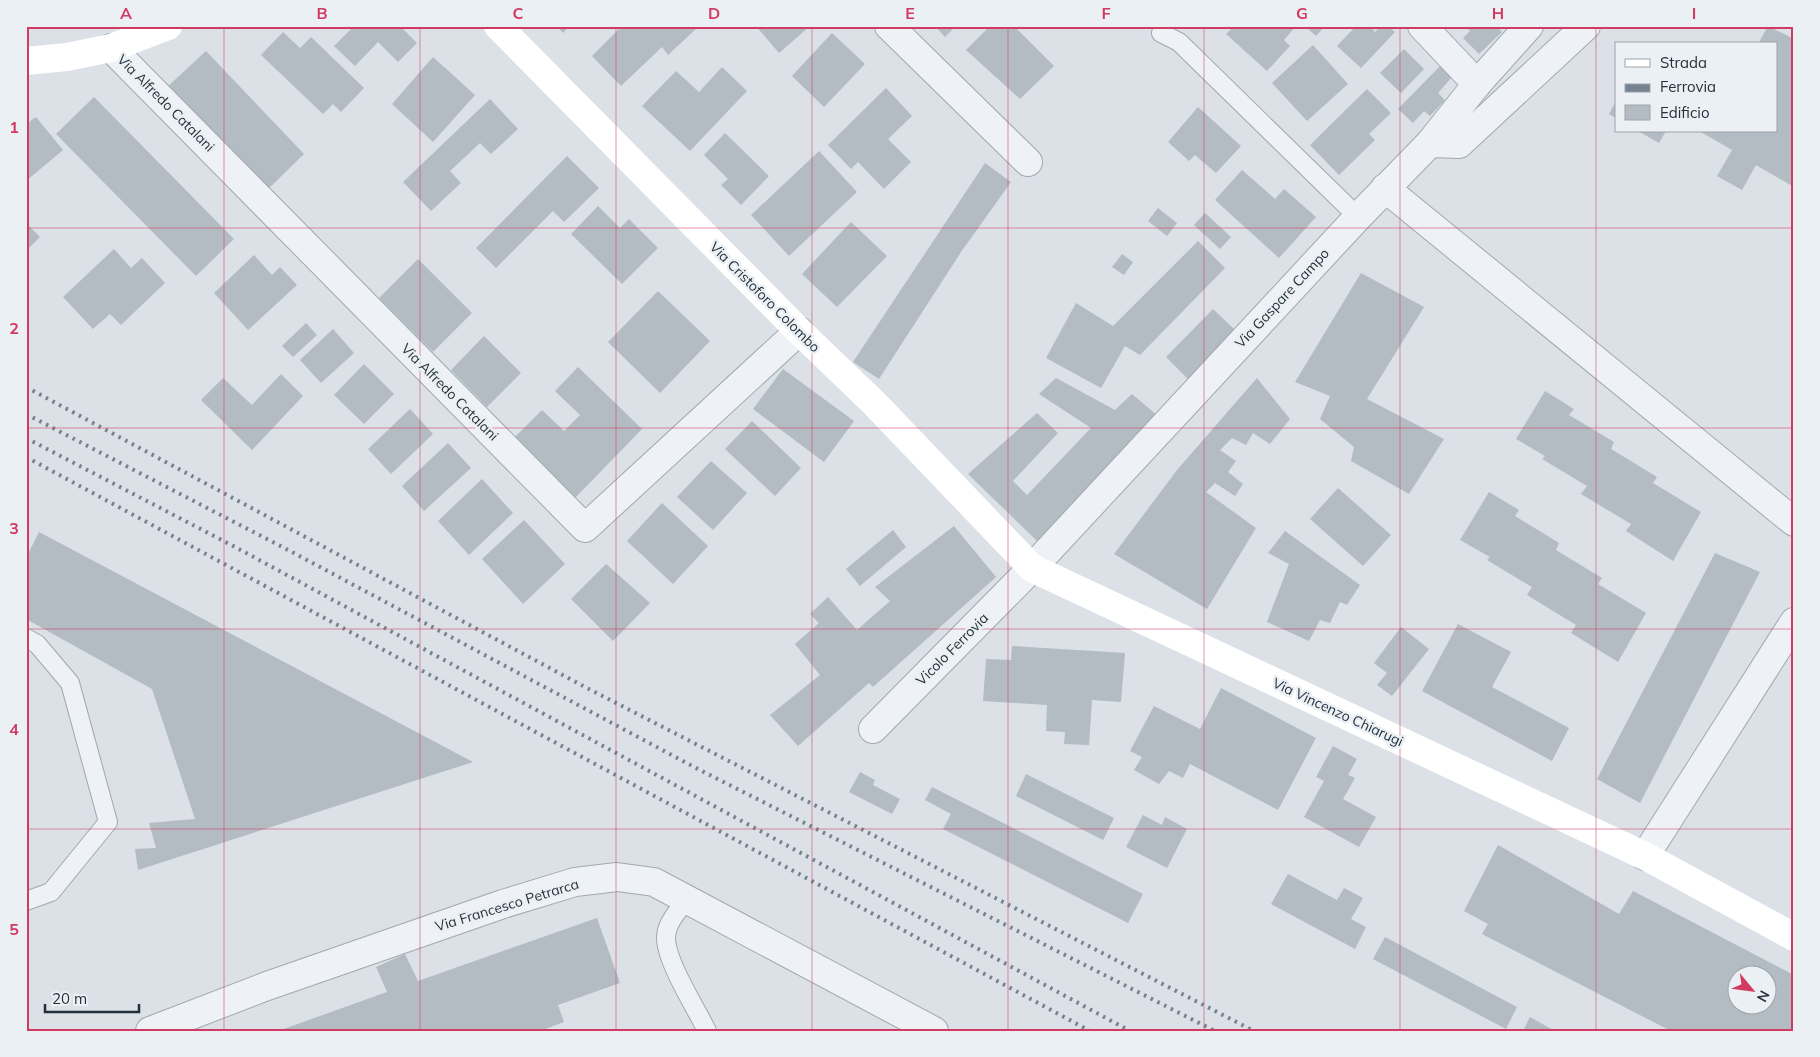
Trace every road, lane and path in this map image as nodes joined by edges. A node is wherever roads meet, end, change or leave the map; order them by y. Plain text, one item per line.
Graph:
1 (168, 26) edge
2 (498, 26) edge
3 (889, 26) edge
4 (1422, 26) edge
5 (1529, 26) edge
6 (1586, 26) edge
7 (1161, 33) dead end
8 (111, 48) junction
9 (26, 61) edge
10 (1477, 84) junction
11 (1430, 143) junction
12 (1028, 162) dead end
13 (1385, 188) junction
14 (1358, 217) junction
15 (799, 331) junction
16 (1794, 522) edge
17 (1032, 568) junction
18 (1794, 622) edge
19 (26, 638) edge
20 (873, 729) dead end
21 (1645, 856) junction
22 (26, 901) edge
23 (700, 905) junction
24 (1794, 937) edge
25 (150, 1031) edge
26 (707, 1031) edge
27 (934, 1031) edge

1 - 8 street
2 - 15 street, Via Cristoforo Colombo
3 - 12 street
4 - 10 street
5 - 10 street, Via Gaspare Campo
6 - 11 street
7 - 14 lane
8 - 9 street
8 - 15 street, Via Alfredo Catalani
10 - 11 street, Via Gaspare Campo
11 - 13 street, Via Gaspare Campo
13 - 14 street, Via Gaspare Campo
13 - 16 street
14 - 17 street, Via Gaspare Campo
15 - 17 street, Via Cristoforo Colombo
17 - 20 street, Vicolo Ferrovia
17 - 21 street, Via Vincenzo Chiarugi
18 - 21 street
19 - 22 lane
21 - 24 street, Via Vincenzo Chiarugi
23 - 25 street, Via Francesco Petrarca
23 - 26 lane
23 - 27 street, Via Francesco Petrarca

